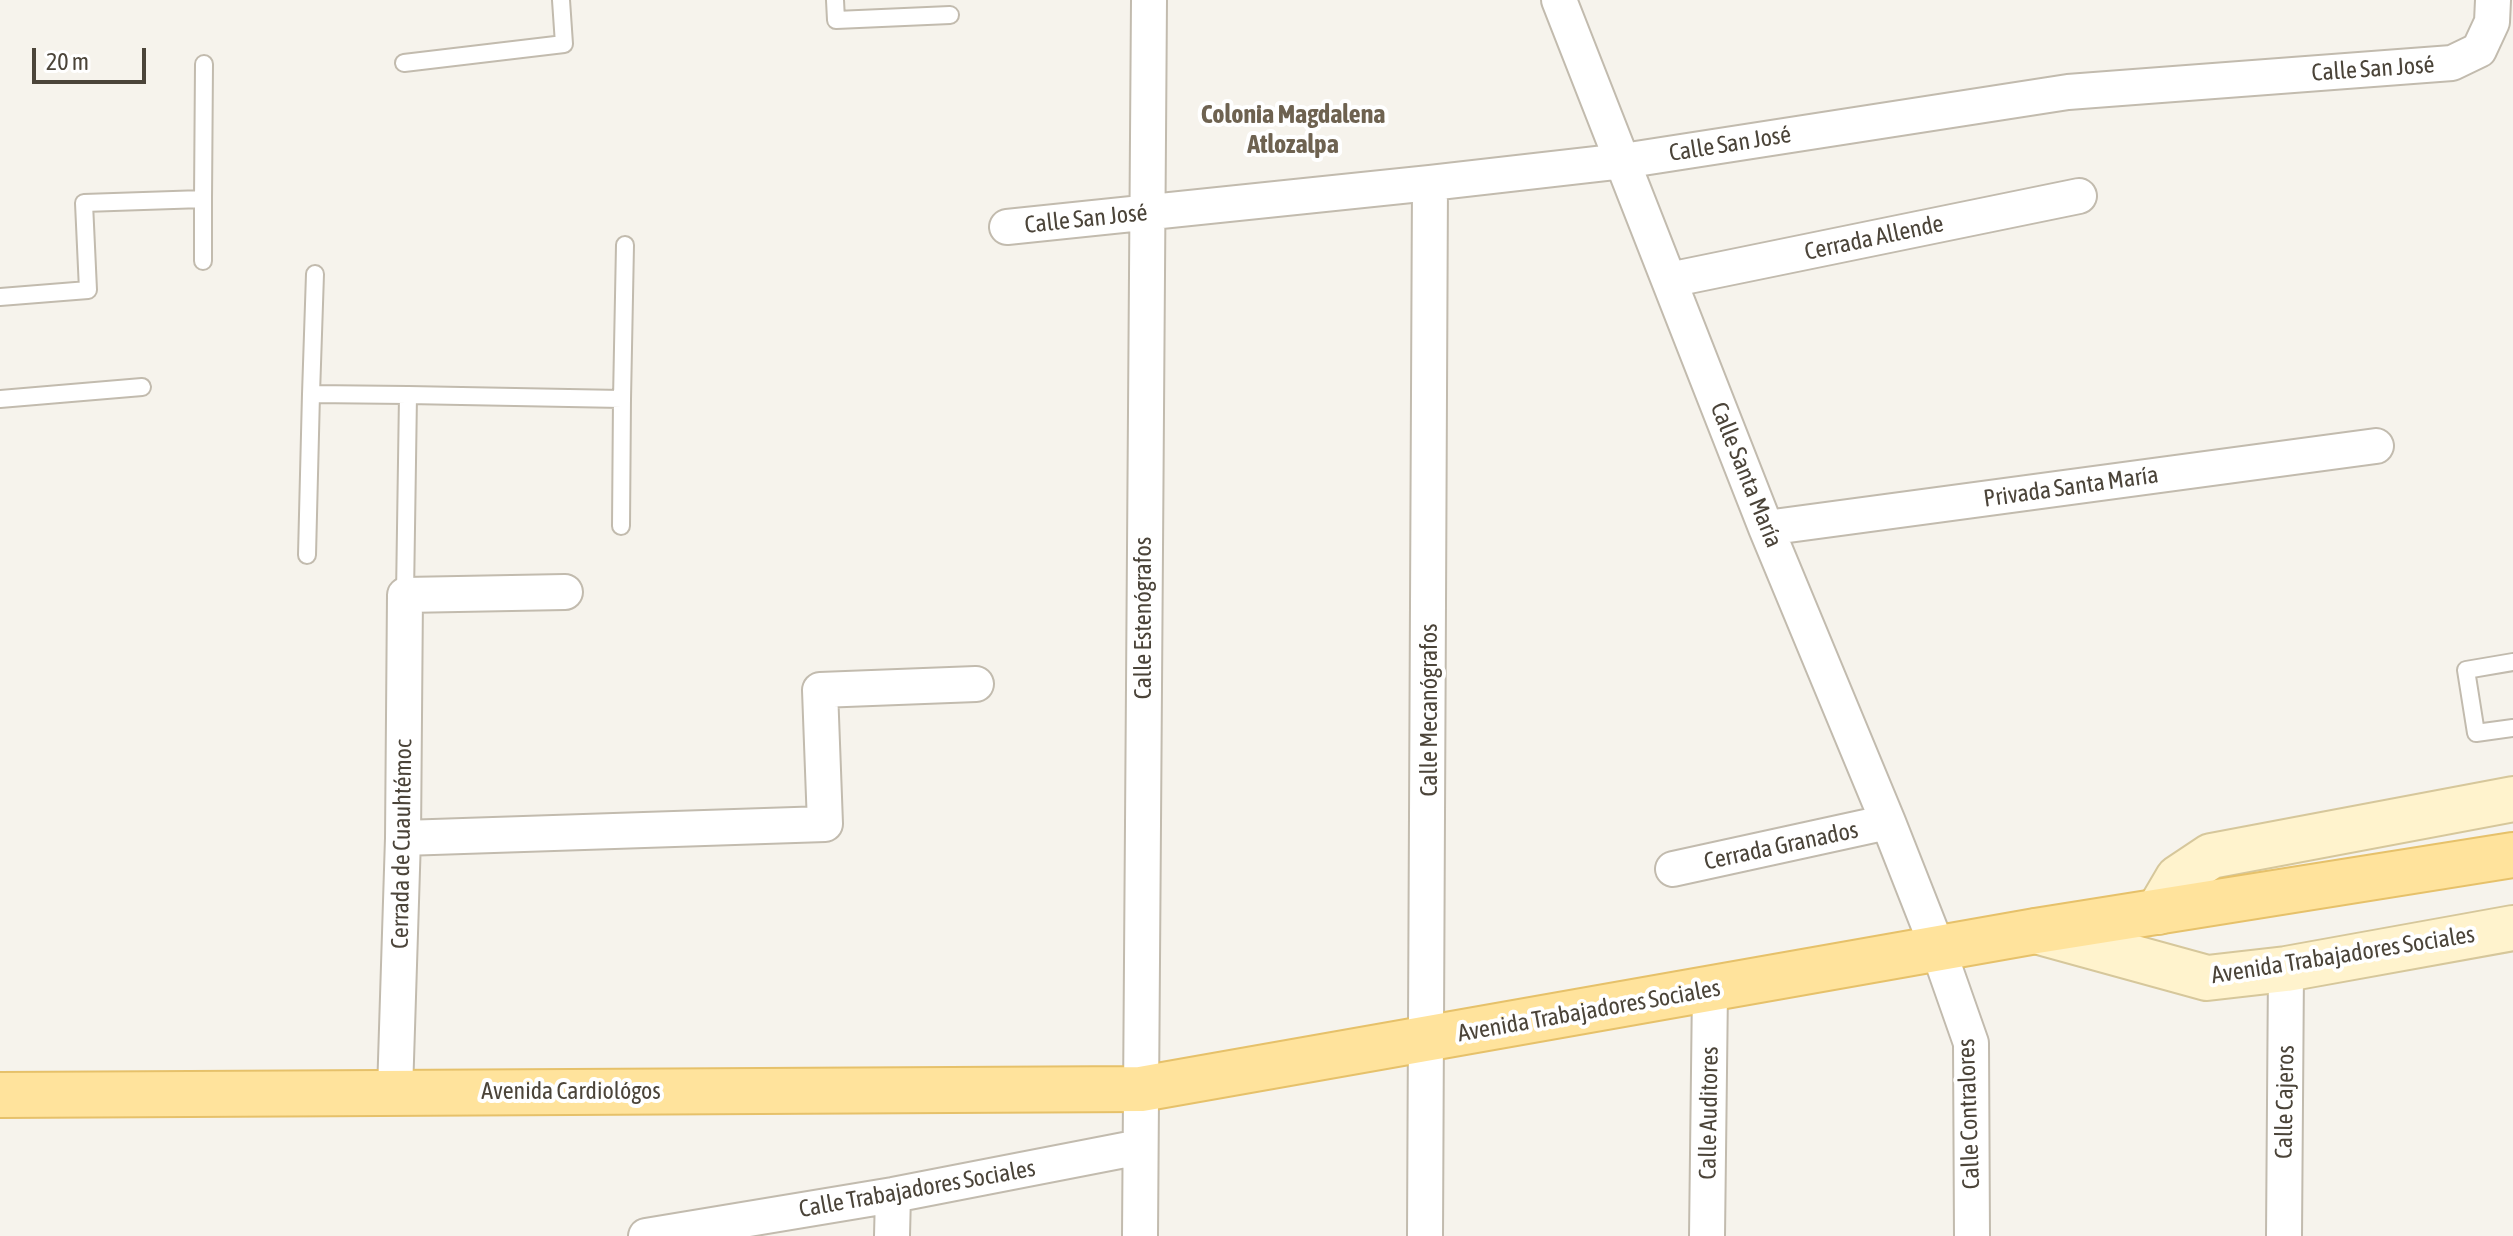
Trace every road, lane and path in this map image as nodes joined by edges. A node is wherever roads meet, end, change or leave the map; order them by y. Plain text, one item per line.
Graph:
1 (561, 0) edge
2 (835, 0) edge
3 (1149, 0) edge
4 (1559, 0) edge
5 (2493, 0) edge
6 (950, 15) dead end
7 (404, 63) dead end
8 (204, 64) dead end
9 (1623, 161) junction
10 (1430, 183) junction
11 (2079, 196) dead end
12 (203, 199) junction
13 (1145, 214) junction
14 (1007, 227) dead end
15 (625, 245) dead end
16 (203, 261) dead end
17 (315, 274) dead end
18 (1669, 280) junction
19 (0, 297) edge
20 (142, 387) dead end
21 (311, 394) junction
22 (408, 395) junction
23 (0, 399) edge
24 (622, 399) junction
25 (2376, 446) dead end
26 (621, 526) dead end
27 (1766, 528) junction
28 (307, 555) dead end
29 (565, 592) dead end
30 (405, 595) junction
31 (2513, 662) edge
32 (976, 684) dead end
33 (2513, 728) edge
34 (2513, 799) edge
35 (1888, 822) junction
36 (403, 838) junction
37 (2513, 855) edge
38 (1673, 869) dead end
39 (2158, 912) junction
40 (2513, 928) edge
41 (2036, 931) junction
42 (1938, 949) junction
43 (2286, 969) junction
44 (1710, 989) junction
45 (1428, 1040) junction
46 (1141, 1089) junction
47 (395, 1092) junction
48 (0, 1095) edge
49 (1140, 1147) junction
50 (893, 1195) junction
51 (646, 1236) edge
52 (892, 1236) edge
53 (1140, 1236) edge
54 (1425, 1236) edge
55 (1707, 1236) edge
56 (1972, 1236) edge
57 (2284, 1236) edge

1 - 7 lane
2 - 6 lane
3 - 13 street, Calle Estenógrafos
4 - 9 street, Calle Santa María
5 - 9 street, Calle San José
8 - 12 lane
9 - 10 street, Calle San José
9 - 18 street, Calle Santa María
10 - 13 street, Calle San José
10 - 45 street, Calle Mecanógrafos
11 - 18 street, Cerrada Allende
12 - 16 lane
12 - 19 lane
13 - 14 street, Calle San José
13 - 46 street, Calle Estenógrafos
15 - 24 lane
17 - 21 lane
18 - 27 street, Calle Santa María
20 - 23 lane
21 - 22 lane
21 - 28 lane
22 - 24 lane
22 - 30 lane
24 - 26 lane
25 - 27 street, Privada Santa María
27 - 35 street, Calle Santa María
29 - 30 street
30 - 36 street, Cerrada de Cuauhtémoc
31 - 33 lane
32 - 36 street
34 - 39 street
35 - 38 street, Cerrada Granados
35 - 42 street, Calle Santa María
36 - 47 street, Cerrada de Cuauhtémoc
37 - 39 main road, Avenida Trabajadores Sociales
39 - 41 main road, Avenida Trabajadores Sociales
40 - 43 street, Avenida Trabajadores Sociales
41 - 42 main road, Avenida Trabajadores Sociales
41 - 43 street, Avenida Trabajadores Sociales
42 - 44 main road, Avenida Trabajadores Sociales
42 - 56 street, Calle Contralores
43 - 57 street, Calle Cajeros
44 - 45 main road, Avenida Trabajadores Sociales
44 - 55 street, Calle Auditores
45 - 46 main road, Avenida Trabajadores Sociales
45 - 54 street, Calle Mecanógrafos
46 - 47 main road, Avenida Cardiológos
46 - 49 street, Calle Estenógrafos
47 - 48 main road, Avenida Cardiológos
49 - 50 street, Calle Trabajadores Sociales
49 - 53 street, Calle Estenógrafos
50 - 51 street, Calle Trabajadores Sociales
50 - 52 street

